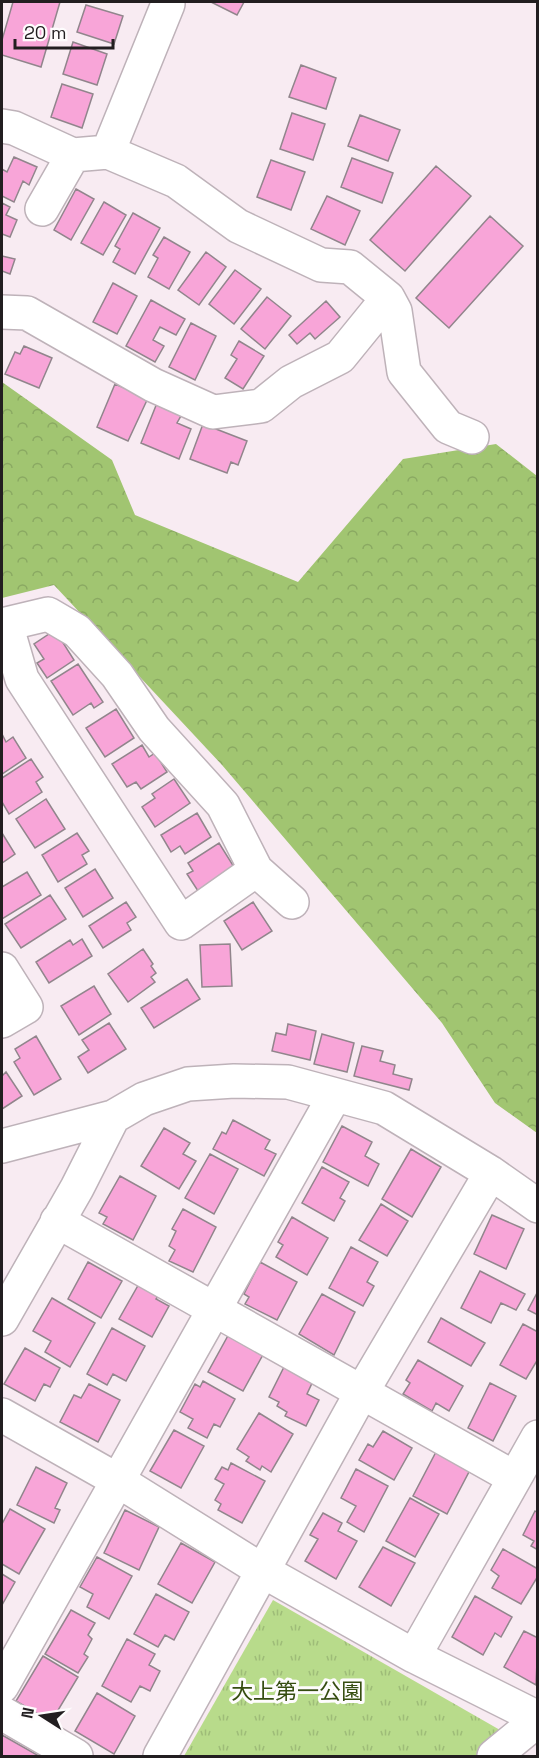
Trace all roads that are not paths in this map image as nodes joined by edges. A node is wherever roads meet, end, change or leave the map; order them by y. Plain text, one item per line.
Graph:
1 (168, 4) dead end
2 (2, 126) edge
3 (108, 152) junction
4 (73, 155) junction
5 (42, 209) dead end
6 (388, 298) junction
7 (2, 312) edge
8 (472, 437) dead end
9 (4, 624) edge
10 (256, 870) junction
11 (292, 902) dead end
12 (2, 969) edge
13 (2, 1021) edge
14 (335, 1095) junction
15 (113, 1117) junction
16 (2, 1146) edge
17 (490, 1173) junction
18 (537, 1206) edge
19 (57, 1221) junction
20 (213, 1309) junction
21 (2, 1319) edge
22 (363, 1390) junction
23 (2, 1415) edge
24 (537, 1437) edge
25 (513, 1477) junction
26 (117, 1480) junction
27 (263, 1571) junction
28 (414, 1656) junction
29 (2, 1686) edge
30 (2, 1713) edge
31 (537, 1719) edge
32 (75, 1756) edge
33 (160, 1756) edge
34 (494, 1756) edge

1 - 3 street
2 - 4 street
3 - 4 street
3 - 6 street
4 - 5 street
6 - 7 street
6 - 8 street
9 - 10 street
9 - 10 street
10 - 11 street
12 - 13 street
14 - 15 street
14 - 17 street
14 - 20 street
15 - 16 street
15 - 19 street
17 - 18 street
17 - 22 street
19 - 20 street
19 - 21 street
20 - 22 street
20 - 26 street
22 - 25 street
22 - 27 street
23 - 26 street
24 - 25 street
25 - 28 street
26 - 27 street
26 - 29 street
27 - 28 street
27 - 33 street
28 - 31 street
30 - 32 street
31 - 34 street

